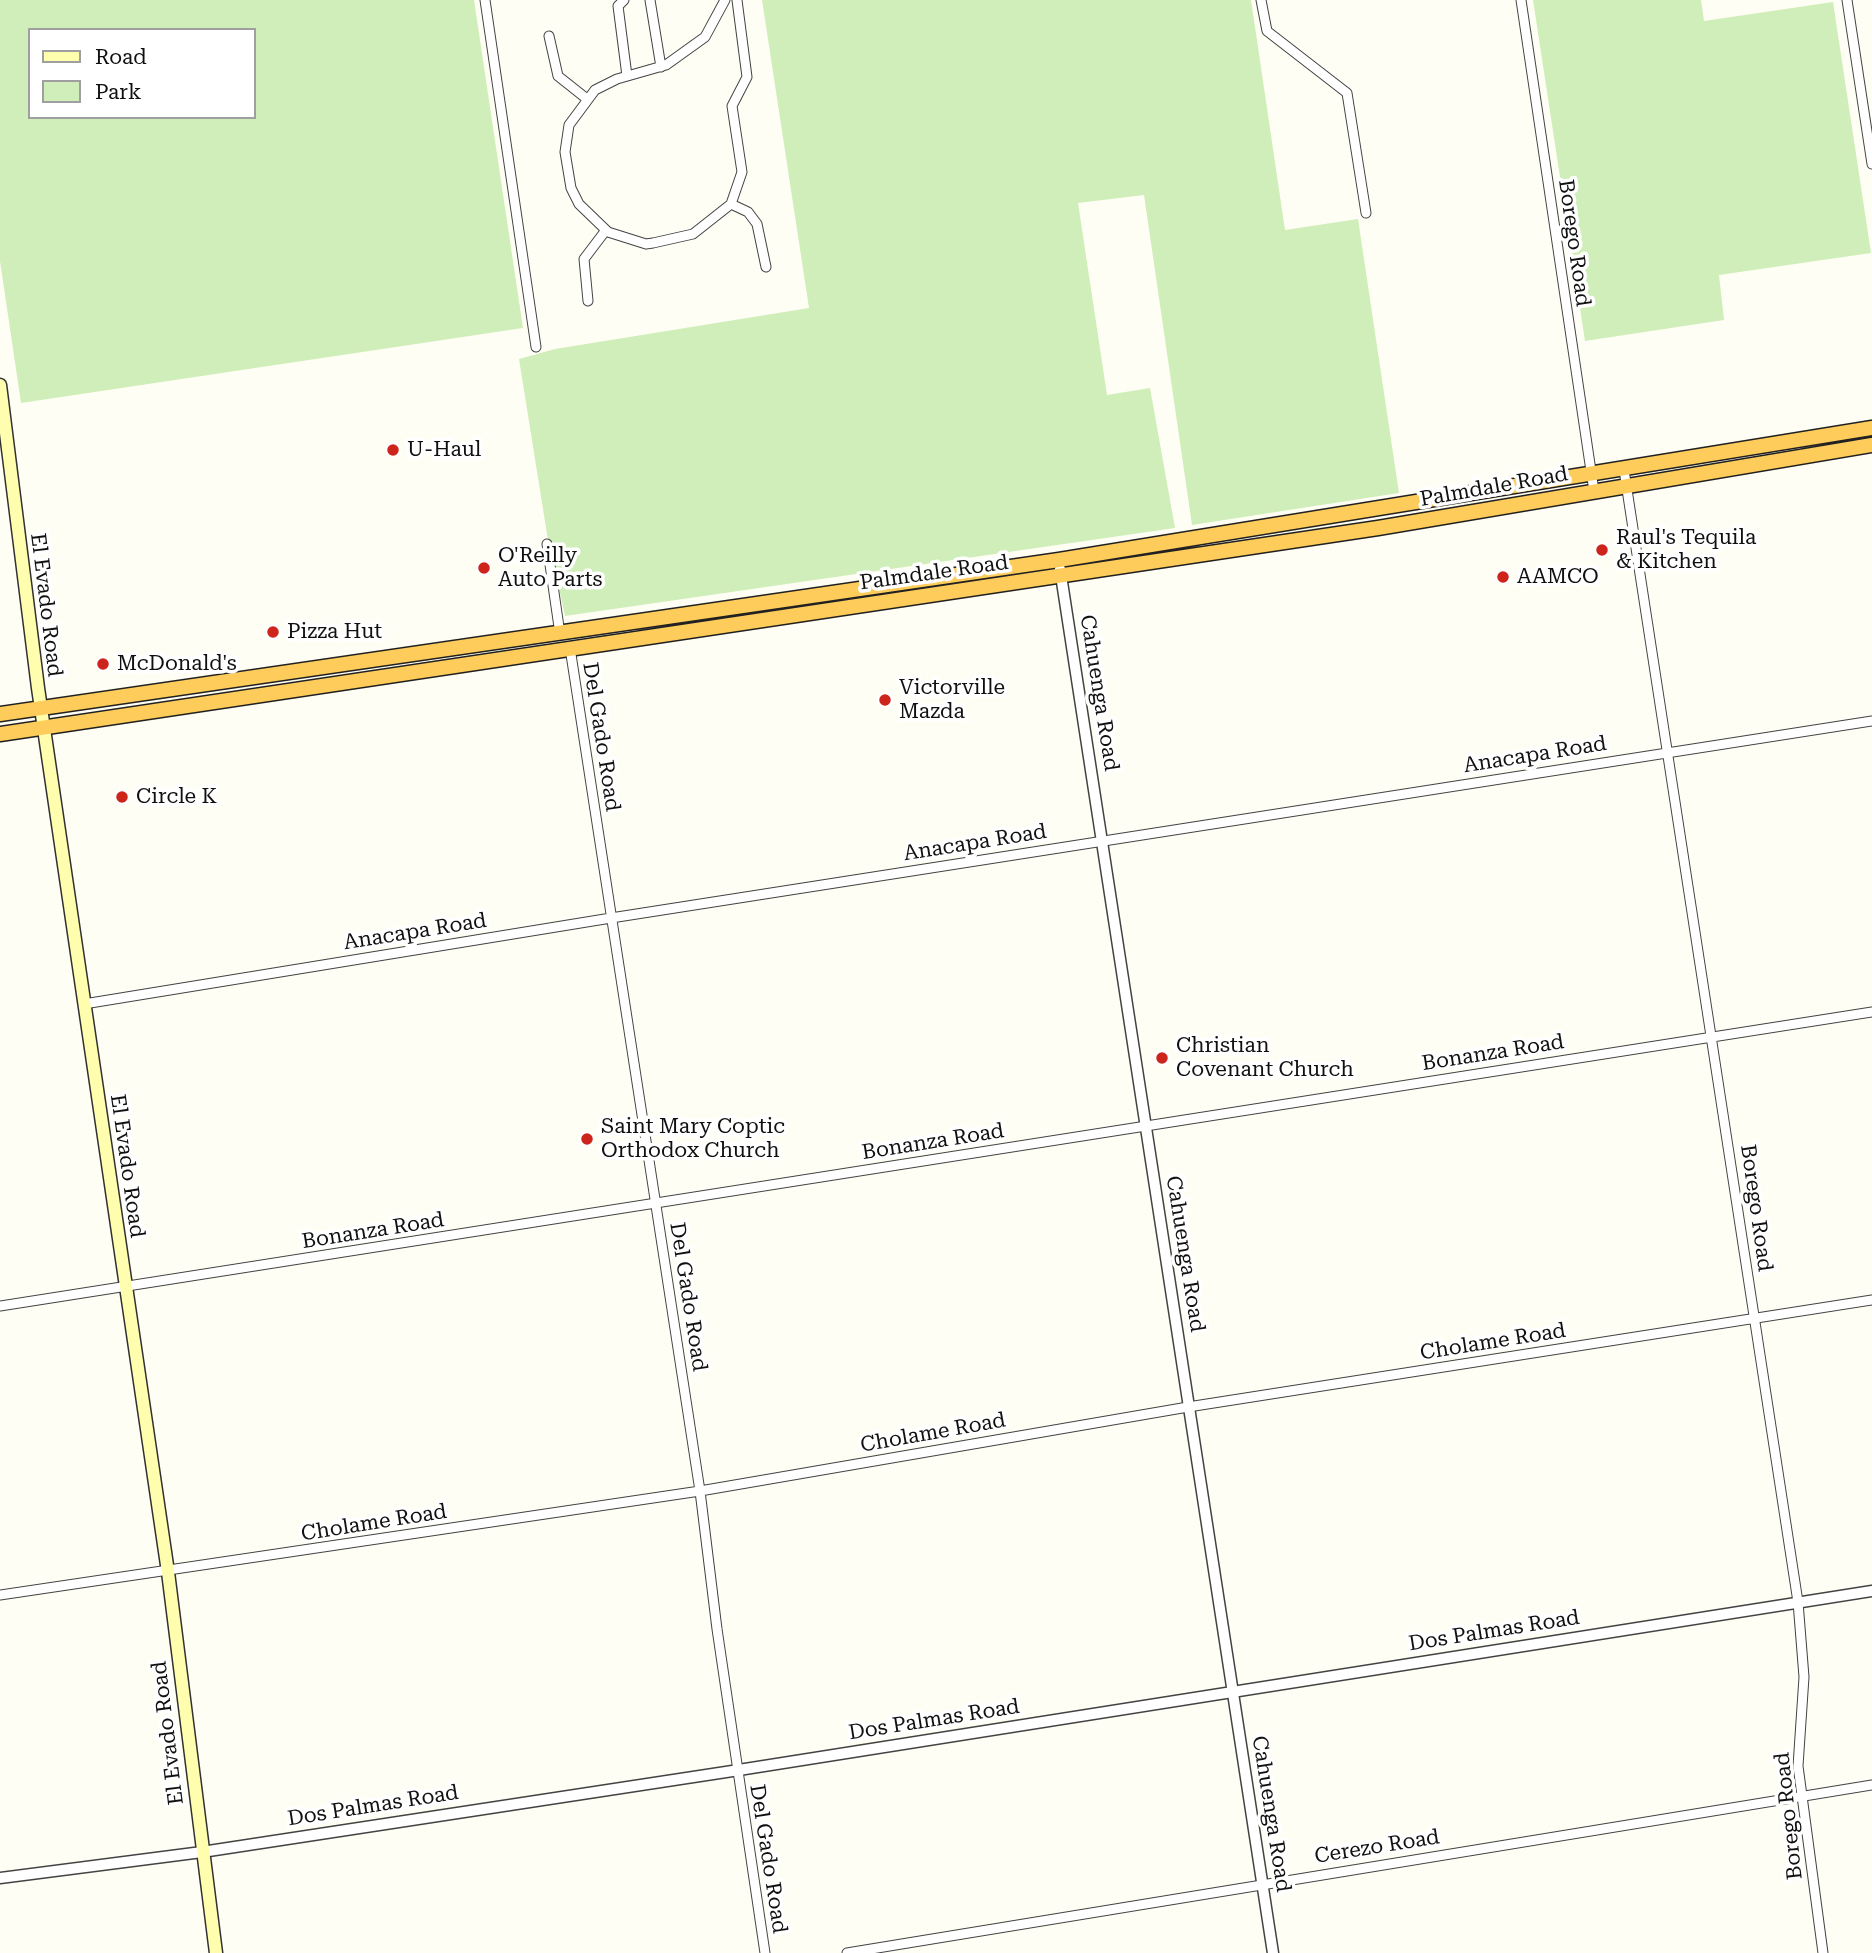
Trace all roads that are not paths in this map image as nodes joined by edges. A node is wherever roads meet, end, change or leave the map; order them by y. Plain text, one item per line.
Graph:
1 (485, 0) edge
2 (624, 0) edge
3 (650, 0) edge
4 (725, 0) edge
5 (737, 0) edge
6 (1261, 0) edge
7 (1521, 0) edge
8 (1847, 0) edge
9 (549, 36) dead end
10 (661, 67) junction
11 (627, 76) junction
12 (587, 99) junction
13 (1872, 164) edge
14 (731, 204) junction
15 (1366, 213) dead end
16 (606, 230) junction
17 (766, 267) dead end
18 (588, 302) dead end
19 (536, 347) dead end
20 (0, 385) edge
21 (1872, 428) edge
22 (1872, 445) edge
23 (1624, 470) junction
24 (1592, 476) junction
25 (1627, 486) junction
26 (1594, 491) junction
27 (547, 544) dead end
28 (1059, 561) junction
29 (1062, 576) junction
30 (560, 634) junction
31 (570, 648) junction
32 (41, 709) junction
33 (0, 714) edge
34 (1872, 721) edge
35 (44, 727) junction
36 (0, 734) edge
37 (1669, 750) junction
38 (1103, 841) junction
39 (611, 918) junction
40 (84, 1004) junction
41 (1872, 1012) edge
42 (1713, 1037) junction
43 (1146, 1125) junction
44 (656, 1205) junction
45 (126, 1288) junction
46 (1872, 1300) edge
47 (0, 1306) edge
48 (1754, 1318) junction
49 (1188, 1407) junction
50 (700, 1491) junction
51 (168, 1572) junction
52 (1872, 1591) edge
53 (0, 1595) edge
54 (1798, 1602) junction
55 (1233, 1692) junction
56 (736, 1770) junction
57 (1872, 1785) edge
58 (1801, 1796) junction
59 (202, 1852) junction
60 (0, 1878) edge
61 (1263, 1884) junction
62 (216, 1953) edge
63 (765, 1953) edge
64 (847, 1953) edge
65 (1273, 1953) edge
66 (1823, 1953) edge

1 - 19 street
2 - 11 street
3 - 10 street
4 - 10 street
5 - 14 street
6 - 15 street
7 - 24 street, Borego Road
8 - 13 street
9 - 12 street
10 - 11 street
11 - 12 street
12 - 16 street
14 - 16 street
14 - 17 street
16 - 18 street
20 - 32 main road, El Evado Road
21 - 23 highway, Palmdale Road
22 - 25 highway, Palmdale Road
23 - 24 highway, Palmdale Road
23 - 25 street, Borego Road
24 - 26 street, Borego Road
24 - 28 highway, Palmdale Road
25 - 26 highway, Palmdale Road
25 - 37 street, Borego Road
26 - 29 highway, Palmdale Road
27 - 30 street
28 - 29 street, Cahuenga Road
28 - 30 highway, Palmdale Road
29 - 31 highway, Palmdale Road
29 - 38 street, Cahuenga Road
30 - 32 highway, Palmdale Road
31 - 35 highway, Palmdale Road
31 - 39 street, Del Gado Road
32 - 33 highway, Palmdale Road
32 - 35 main road, El Evado Road
34 - 37 street, Anacapa Road
35 - 36 highway, Palmdale Road
35 - 40 main road, El Evado Road
37 - 38 street, Anacapa Road
37 - 42 street, Borego Road
38 - 39 street, Anacapa Road
38 - 43 street, Cahuenga Road
39 - 40 street, Anacapa Road
39 - 44 street, Del Gado Road
40 - 45 main road, El Evado Road
41 - 42 street, Bonanza Road
42 - 43 street, Bonanza Road
42 - 48 street, Borego Road
43 - 44 street, Bonanza Road
43 - 49 street, Cahuenga Road
44 - 45 street, Bonanza Road
44 - 50 street, Del Gado Road
45 - 47 street, Bonanza Road
45 - 51 main road, El Evado Road
46 - 48 street, Cholame Road
48 - 49 street, Cholame Road
48 - 54 street, Borego Road
49 - 50 street, Cholame Road
49 - 55 street, Cahuenga Road
50 - 51 street, Cholame Road
50 - 56 street, Del Gado Road
51 - 53 street, Cholame Road
51 - 59 main road, El Evado Road
52 - 54 street, Dos Palmas Road
54 - 55 street, Dos Palmas Road
54 - 58 street, Borego Road
55 - 56 street, Dos Palmas Road
55 - 61 street, Cahuenga Road
56 - 59 street, Dos Palmas Road
56 - 63 street, Del Gado Road
57 - 58 street, Cerezo Road
58 - 61 street, Cerezo Road
58 - 66 street, Borego Road
59 - 60 street, Dos Palmas Road
59 - 62 main road, El Evado Road
61 - 64 street, Cerezo Road
61 - 65 street, Cahuenga Road

